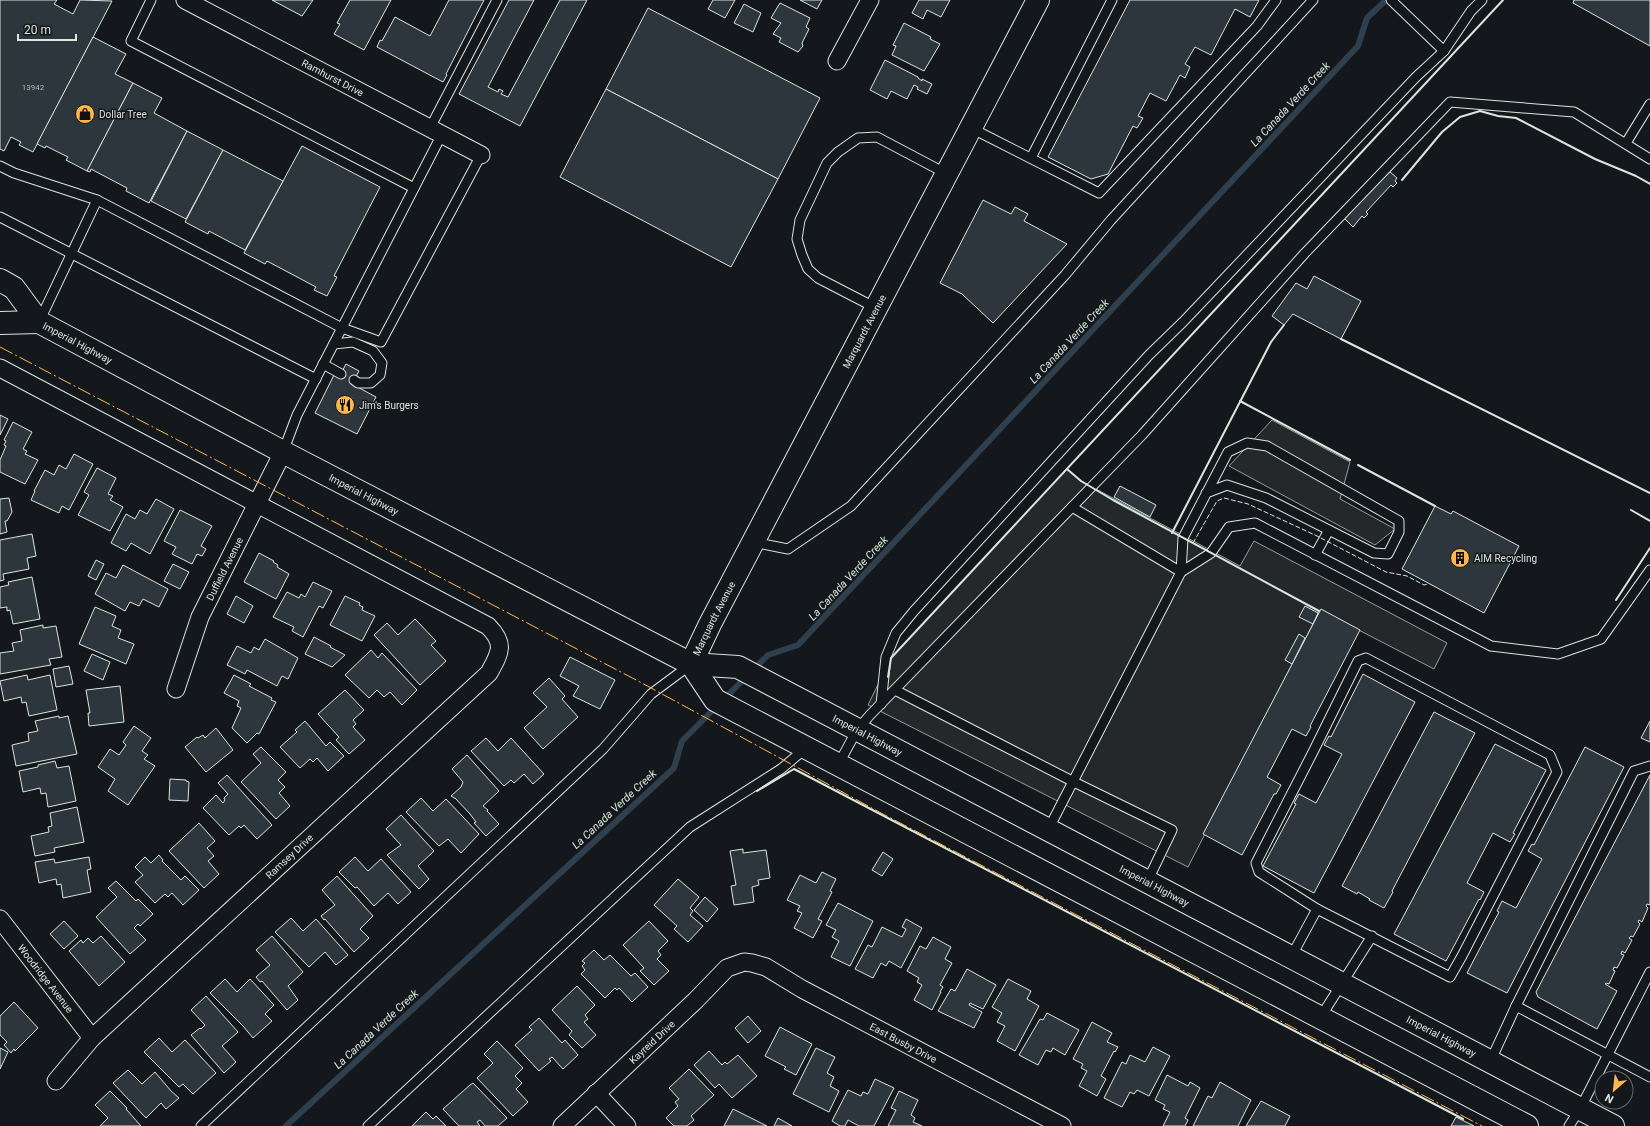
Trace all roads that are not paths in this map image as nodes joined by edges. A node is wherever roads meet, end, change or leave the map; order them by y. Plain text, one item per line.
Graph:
1 (151, 0) edge
2 (185, 0) edge
3 (497, 0) edge
4 (870, 0) edge
5 (1038, 0) edge
6 (1112, 0) edge
7 (1276, 0) edge
8 (1313, 0) edge
9 (1391, 0) edge
10 (1482, 0) edge
11 (1444, 51) junction
12 (837, 61) dead end
13 (1650, 104) edge
14 (971, 128) junction
15 (436, 131) junction
16 (1626, 143) junction
17 (481, 155) joint
18 (1031, 158) junction
19 (1650, 159) edge
20 (0, 166) edge
21 (947, 174) junction
22 (414, 188) junction
23 (97, 200) junction
24 (0, 217) edge
25 (71, 255) junction
26 (0, 280) edge
27 (876, 308) junction
28 (39, 322) junction
29 (0, 323) edge
30 (342, 328) junction
31 (334, 344) junction
32 (323, 364) junction
33 (0, 368) edge
34 (341, 374) dead end
35 (316, 379) junction
36 (354, 380) dead end
37 (283, 452) junction
38 (1206, 493) junction
39 (257, 504) junction
40 (1072, 507) junction
41 (1329, 530) junction
42 (753, 542) junction
43 (1315, 554) junction
44 (1650, 570) edge
45 (1181, 572) junction
46 (697, 667) junction
47 (176, 689) dead end
48 (895, 690) junction
49 (881, 704) junction
50 (857, 730) junction
51 (806, 748) junction
52 (838, 765) junction
53 (1650, 766) edge
54 (1074, 782) junction
55 (1048, 830) junction
56 (1147, 882) junction
57 (1317, 909) junction
58 (0, 919) edge
59 (1372, 936) junction
60 (1291, 957) junction
61 (744, 962) joint
62 (1650, 972) edge
63 (1342, 984) junction
64 (1516, 1006) junction
65 (1320, 1018) junction
66 (92, 1038) junction
67 (1608, 1055) junction
68 (1490, 1062) junction
69 (1650, 1077) edge
70 (56, 1081) dead end
71 (596, 1094) junction
72 (1574, 1117) edge
73 (201, 1126) edge
74 (368, 1126) edge
75 (562, 1126) edge
76 (627, 1126) edge
77 (1062, 1126) edge
78 (1527, 1126) edge
79 (1613, 1126) edge

1 - 22 lane
2 - 15 street, Ramhurst Drive
3 - 15 lane
4 - 12 street
5 - 14 main road, Marquardt Avenue
6 - 18 lane
7 - 18 lane
8 - 42 lane
9 - 11 lane
10 - 11 lane
11 - 49 lane
13 - 16 lane
14 - 18 lane
14 - 21 main road, Marquardt Avenue
15 - 17 street, Ramhurst Drive
15 - 22 lane
16 - 19 lane
16 - 40 lane
17 - 30 lane
20 - 23 lane
21 - 27 main road, Marquardt Avenue
21 - 27 lane
22 - 30 lane
23 - 25 lane
23 - 30 lane
24 - 25 lane
25 - 28 lane
25 - 35 lane
26 - 28 main road, Imperial Highway
27 - 42 main road, Marquardt Avenue
28 - 29 main road, Imperial Highway
28 - 37 main road, Imperial Highway
30 - 31 lane
31 - 32 lane
31 - 36 lane
32 - 34 lane
32 - 35 lane
33 - 39 street
35 - 37 lane
37 - 39 street, Duffield Avenue
37 - 46 main road, Imperial Highway
38 - 41 lane
38 - 41 lane
38 - 45 lane
39 - 47 street, Duffield Avenue
39 - 66 street, Ramsey Drive
40 - 45 lane
40 - 48 lane
41 - 43 lane
42 - 46 main road, Marquardt Avenue
43 - 44 lane
43 - 45 lane
45 - 54 lane
46 - 50 main road, Imperial Highway
46 - 51 main road, Imperial Highway
46 - 73 lane
48 - 49 lane
48 - 54 lane
49 - 50 lane
50 - 52 lane
50 - 55 main road, Imperial Highway
51 - 52 main road, Imperial Highway
51 - 74 lane
52 - 65 main road, Imperial Highway
53 - 64 lane
54 - 55 lane
54 - 56 lane
55 - 56 main road, Imperial Highway
56 - 60 main road, Imperial Highway
57 - 59 lane
57 - 59 lane
57 - 60 lane
58 - 66 street, Woodridge Avenue
59 - 63 lane
60 - 63 main road, Imperial Highway
61 - 71 street, Kayreid Drive
61 - 77 street, East Busby Drive
62 - 67 lane
63 - 65 lane
63 - 68 main road, Imperial Highway
64 - 67 lane
64 - 68 lane
65 - 78 main road, Imperial Highway
66 - 70 street, Ramsey Drive
67 - 69 lane
67 - 72 lane
68 - 72 main road, Imperial Highway
71 - 75 street, Kayreid Drive
71 - 76 street
72 - 79 main road, Imperial Highway

